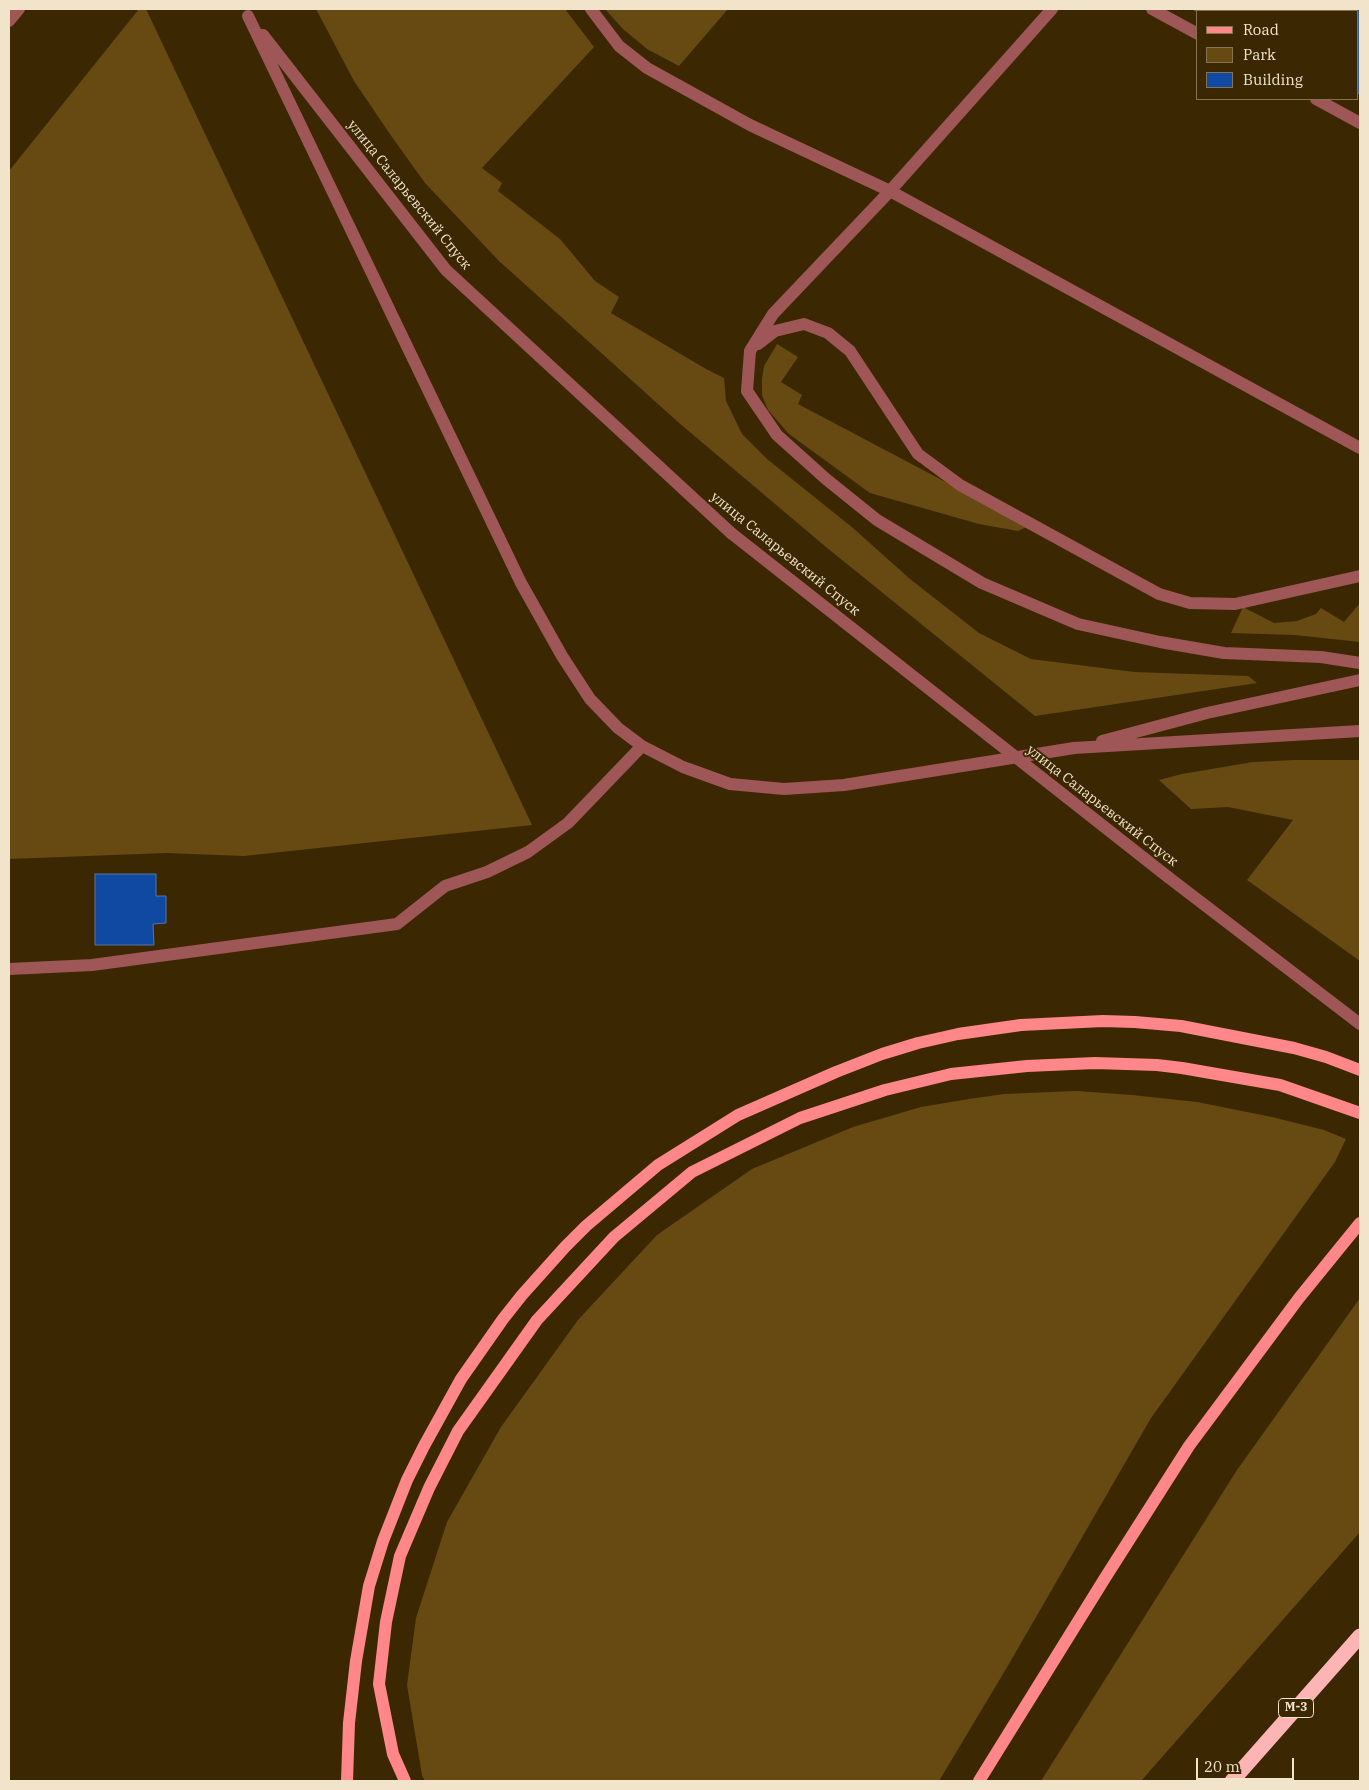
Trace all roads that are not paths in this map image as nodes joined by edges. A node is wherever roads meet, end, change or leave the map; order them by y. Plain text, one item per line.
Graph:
1 (19, 9) edge
2 (591, 9) edge
3 (1052, 9) edge
4 (1152, 9) edge
5 (247, 12) edge
6 (9, 21) edge
7 (1196, 33) edge
8 (1318, 100) edge
9 (1360, 123) edge
10 (890, 191) junction
11 (750, 351) junction
12 (1360, 448) edge
13 (1360, 576) edge
14 (1360, 663) edge
15 (1360, 680) edge
16 (1360, 731) edge
17 (642, 746) junction
18 (1074, 748) junction
19 (9, 969) edge
20 (1360, 1024) edge
21 (1360, 1070) edge
22 (1360, 1113) edge
23 (1360, 1223) edge
24 (1360, 1636) edge
25 (347, 1781) edge
26 (405, 1781) edge
27 (979, 1781) edge
28 (1232, 1781) edge

1 - 6 street
2 - 10 street
3 - 10 street
4 - 7 street
5 - 17 street
5 - 20 street, улица Саларьевский Спуск, bridge
8 - 9 street
10 - 11 street
10 - 12 street
11 - 13 street
11 - 14 street
15 - 18 street
16 - 18 street
17 - 18 street
17 - 19 street
21 - 25 main road
22 - 26 main road
23 - 27 main road
24 - 28 highway, М-3

